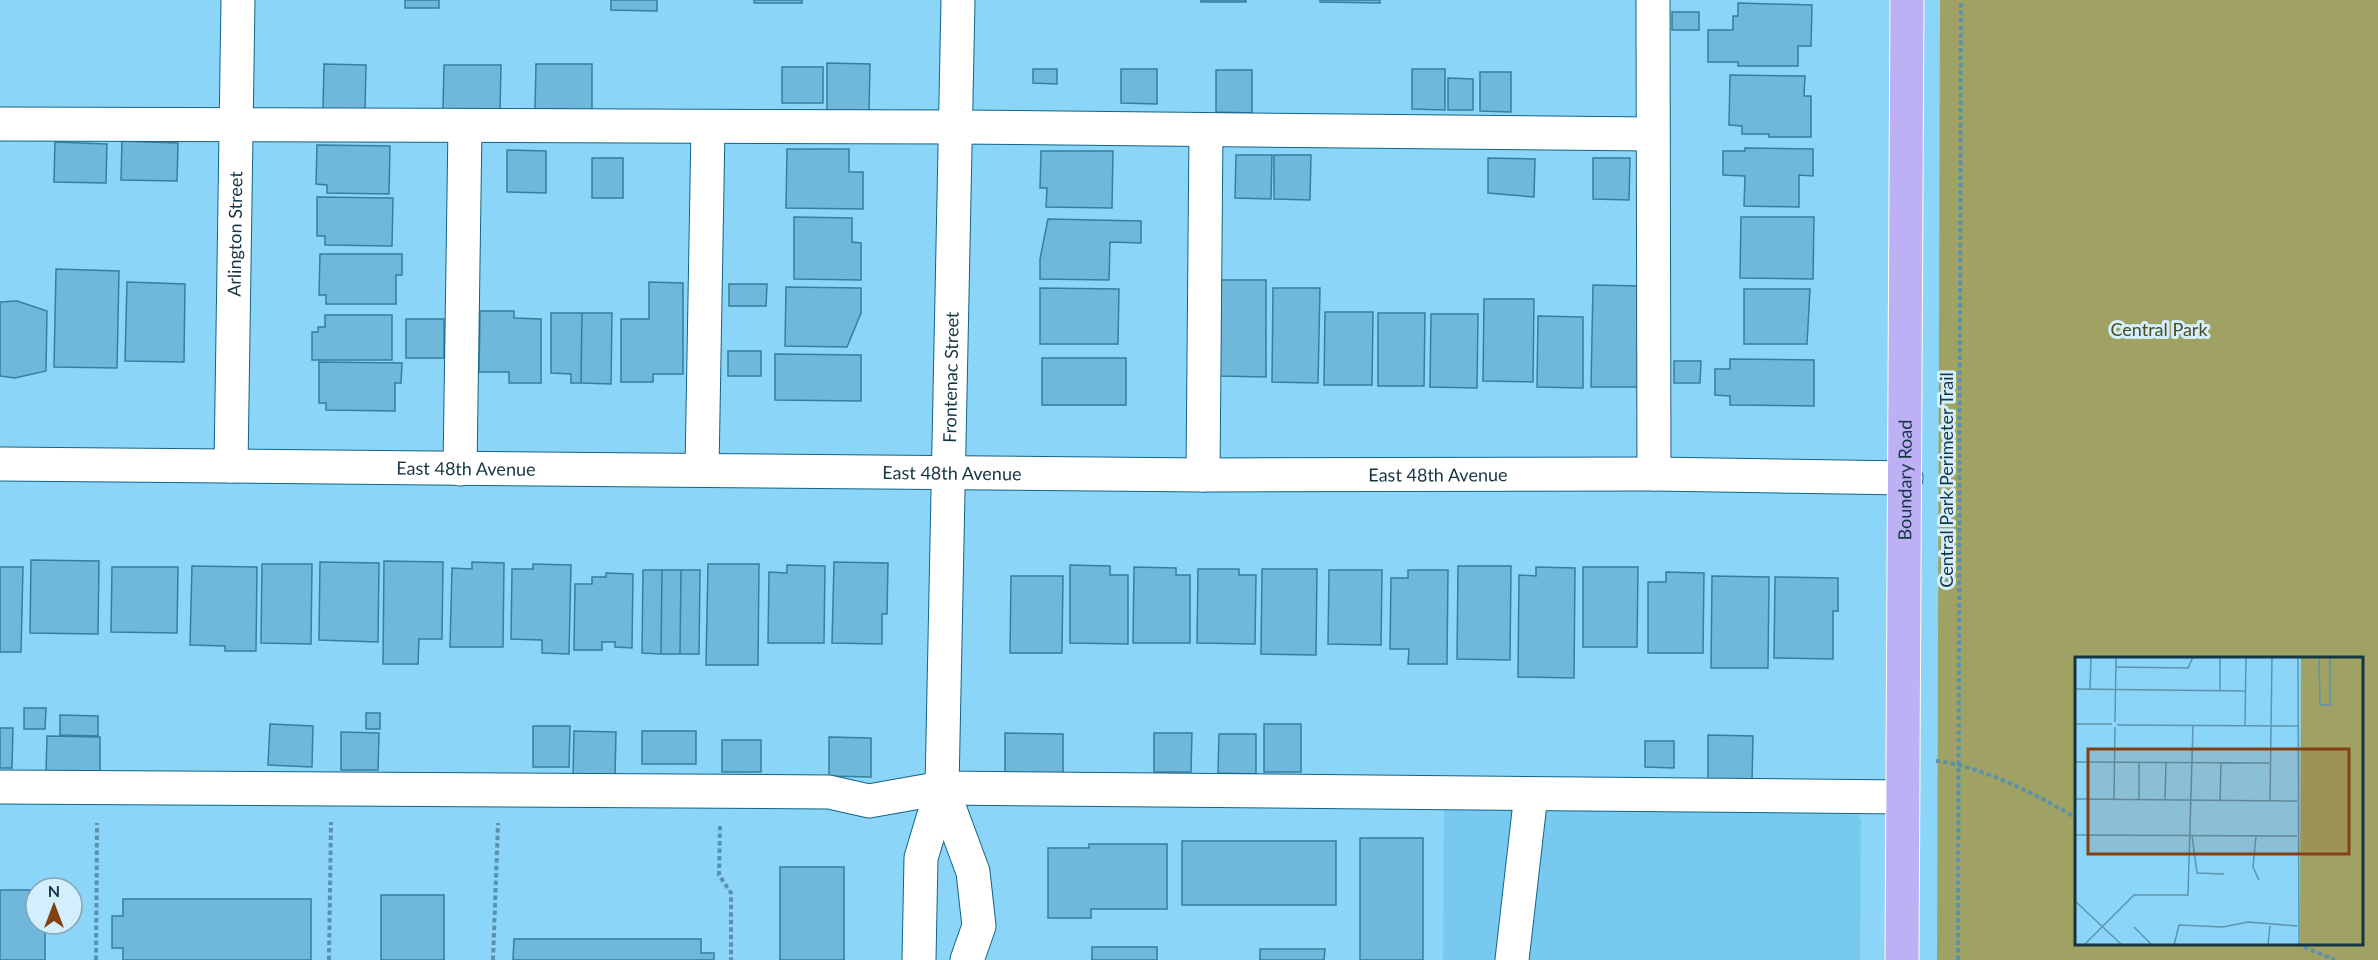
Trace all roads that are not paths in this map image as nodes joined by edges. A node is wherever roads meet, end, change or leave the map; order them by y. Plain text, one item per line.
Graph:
1 (238, 0) edge
2 (958, 0) edge
3 (1653, 0) edge
4 (1907, 0) edge
5 (0, 124) edge
6 (237, 125) junction
7 (465, 126) junction
8 (708, 127) junction
9 (957, 127) junction
10 (1206, 130) junction
11 (1651, 134) junction
12 (0, 464) edge
13 (231, 466) junction
14 (460, 469) junction
15 (702, 471) junction
16 (950, 472) junction
17 (1654, 474) junction
18 (1203, 475) junction
19 (1906, 478) junction
20 (0, 787) edge
21 (942, 788) junction
22 (1531, 794) junction
23 (1902, 797) junction
24 (919, 960) edge
25 (967, 960) edge
26 (1512, 960) edge
27 (1902, 960) edge

1 - 6 street, Arlington Street
2 - 9 street, Frontenac Street
3 - 11 street
4 - 19 main road, Boundary Road
5 - 6 street
6 - 7 street
6 - 13 street, Arlington Street
7 - 8 street
7 - 14 street
8 - 9 street
8 - 15 street
9 - 10 street
9 - 16 street, Frontenac Street
10 - 11 street
10 - 18 street
11 - 17 street
12 - 13 street, East 48th Avenue
13 - 14 street, East 48th Avenue
14 - 15 street, East 48th Avenue
15 - 16 street, East 48th Avenue
16 - 18 street, East 48th Avenue
16 - 21 street, Frontenac Street
17 - 18 street, East 48th Avenue
17 - 19 street, East 48th Avenue
19 - 23 main road, Boundary Road
20 - 21 street
21 - 22 street
21 - 24 street
21 - 25 street
22 - 23 street
22 - 26 street
23 - 27 main road, Boundary Road

